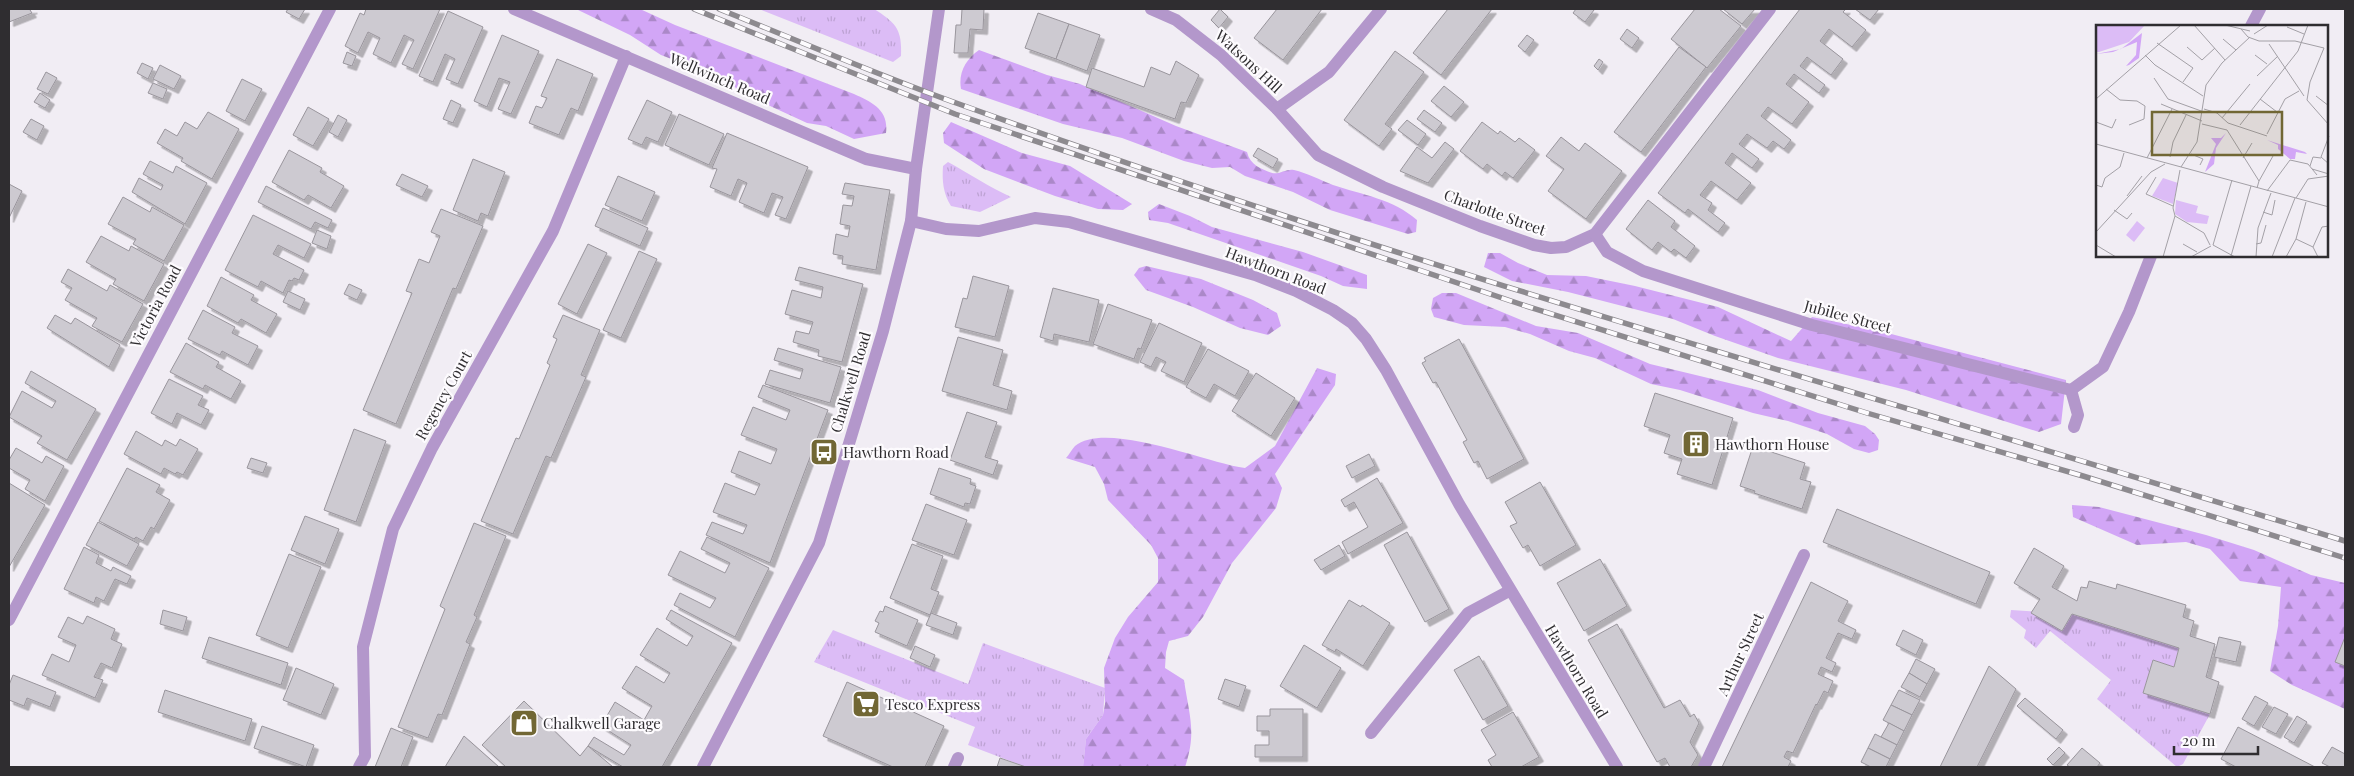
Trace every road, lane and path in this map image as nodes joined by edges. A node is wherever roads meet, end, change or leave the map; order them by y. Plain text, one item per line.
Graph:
1 (330, 9) edge
2 (514, 9) edge
3 (939, 9) edge
4 (1151, 9) edge
5 (1381, 9) edge
6 (1770, 9) edge
7 (2260, 9) edge
8 (2252, 25) edge
9 (626, 56) junction
10 (1277, 109) junction
11 (916, 168) junction
12 (911, 221) junction
13 (1596, 234) junction
14 (2150, 258) edge
15 (2071, 390) junction
16 (2074, 427) dead end
17 (1804, 556) dead end
18 (1509, 591) junction
19 (9, 620) edge
20 (1371, 733) dead end
21 (709, 766) edge
22 (358, 767) edge
23 (1617, 767) edge
24 (1704, 767) edge

1 - 19 street, Victoria Road
2 - 9 street, Wellwinch Road
3 - 11 street, Chalkwell Road
4 - 10 street, Watsons Hill
5 - 10 street, Watsons Hill
6 - 13 street, Charlotte Street
7 - 8 street
9 - 11 street, Wellwinch Road
9 - 22 street, Regency Court
10 - 13 street, Charlotte Street
11 - 12 street, Chalkwell Road
12 - 18 street, Hawthorn Road
12 - 21 street, Chalkwell Road
13 - 15 street, Jubilee Street
14 - 15 street
15 - 16 street
17 - 24 street, Arthur Street
18 - 20 street
18 - 23 street, Hawthorn Road

